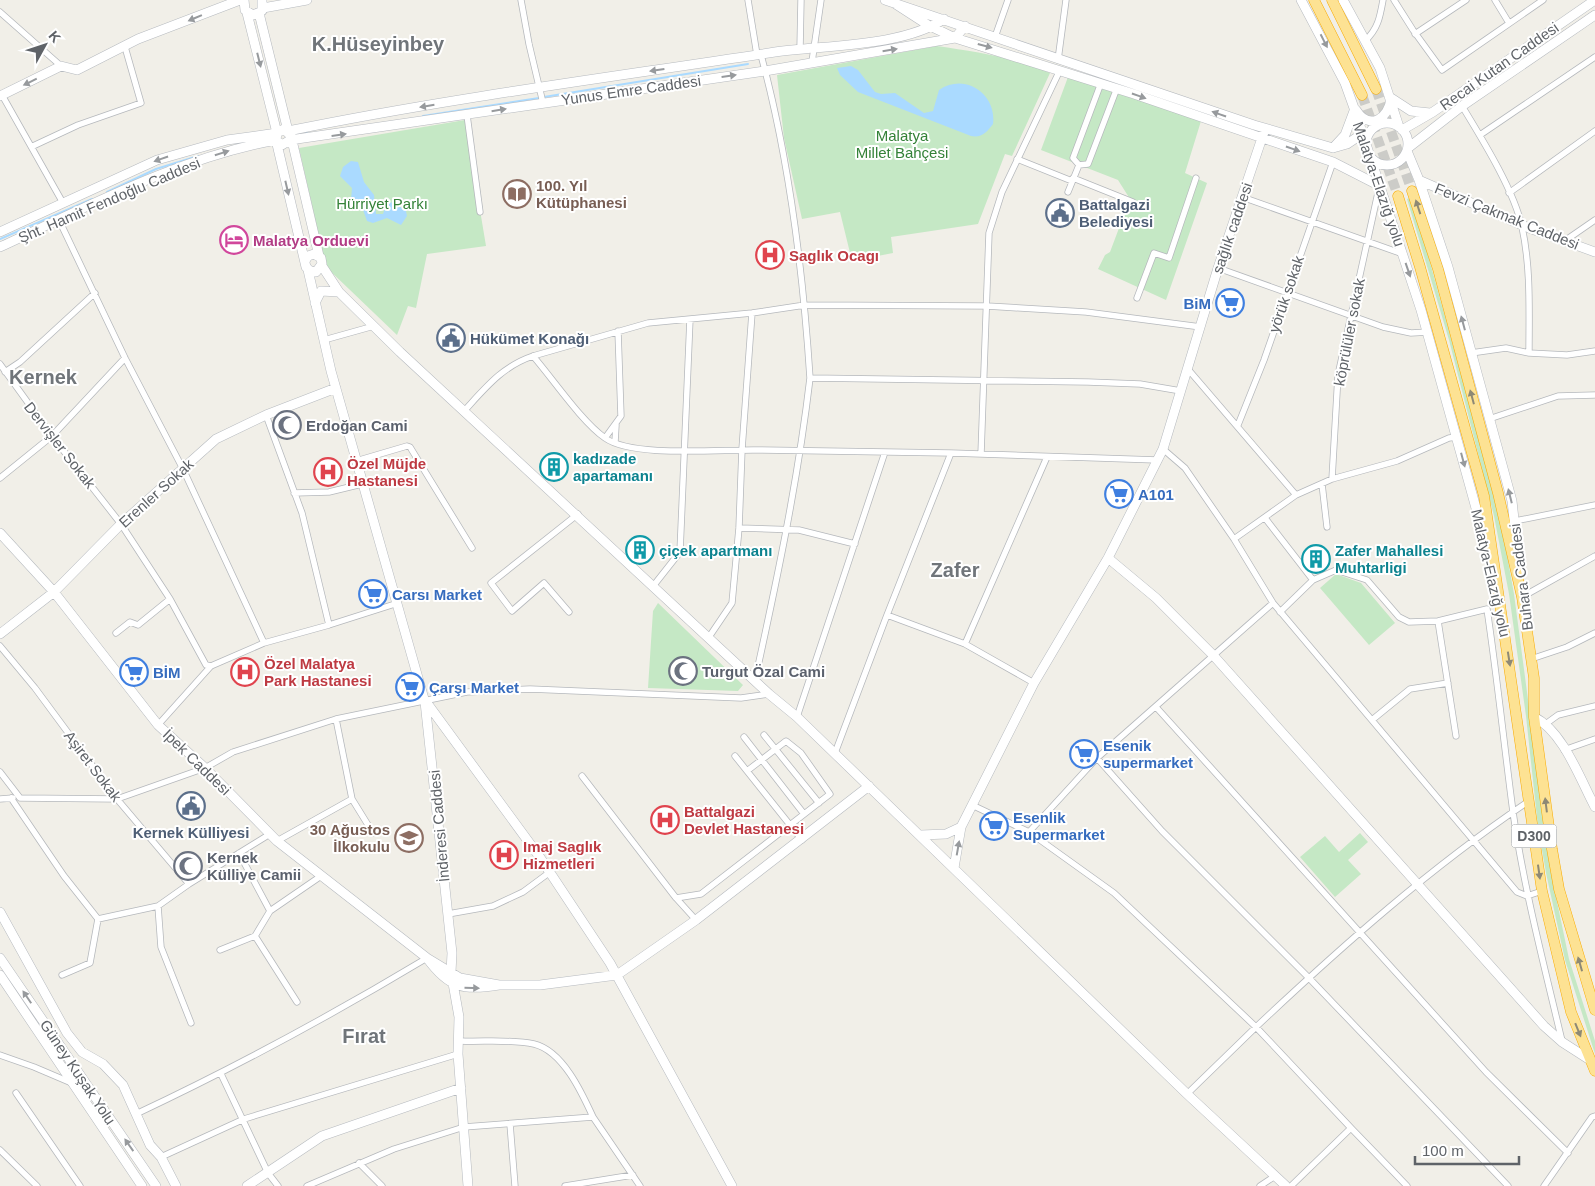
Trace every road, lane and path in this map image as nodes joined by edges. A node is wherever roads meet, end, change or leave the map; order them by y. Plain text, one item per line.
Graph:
1 (244, 0) edge
2 (307, 0) edge
3 (521, 0) edge
4 (748, 0) edge
5 (801, 0) edge
6 (821, 0) edge
7 (1066, 0) edge
8 (1302, 0) edge
9 (1314, 0) edge
10 (1332, 0) edge
11 (1343, 0) edge
12 (1383, 0) edge
13 (1394, 0) edge
14 (1466, 0) edge
15 (1495, 0) edge
16 (1543, 0) edge
17 (1595, 0) edge
18 (234, 1) edge
19 (1009, 1) edge
20 (890, 2) edge
21 (262, 7) edge
22 (0, 12) edge
23 (247, 13) junction
24 (1595, 15) edge
25 (944, 19) junction
26 (1509, 23) junction
27 (965, 26) junction
28 (933, 27) junction
29 (1415, 34) junction
30 (995, 37) junction
31 (956, 38) junction
32 (1365, 41) junction
33 (125, 47) junction
34 (814, 48) junction
35 (800, 49) junction
36 (759, 55) junction
37 (1595, 56) edge
38 (1058, 60) junction
39 (812, 62) junction
40 (61, 66) junction
41 (1060, 70) junction
42 (766, 71) junction
43 (1101, 83) junction
44 (1118, 88) junction
45 (539, 89) junction
46 (1376, 89) tunnel mouth
47 (1390, 94) junction
48 (1, 95) edge
49 (1362, 95) tunnel mouth
50 (543, 103) junction
51 (1462, 106) junction
52 (1354, 108) junction
53 (1431, 114) junction
54 (466, 115) junction
55 (1401, 128) junction
56 (1265, 129) junction
57 (1595, 131) edge
58 (1362, 134) junction
59 (1480, 135) junction
60 (276, 136) junction
61 (289, 136) junction
62 (1262, 138) junction
63 (33, 146) junction
64 (1332, 148) junction
65 (1407, 150) junction
66 (1367, 151) junction
67 (1017, 159) junction
68 (1333, 162) junction
69 (1079, 165) junction
70 (1196, 178) dead end
71 (1073, 180) junction
72 (1419, 180) junction
73 (1380, 186) junction
74 (1412, 191) tunnel mouth
75 (1068, 192) dead end
76 (1509, 192) junction
77 (1398, 196) tunnel mouth
78 (1242, 197) junction
79 (1133, 202) dead end
80 (64, 203) junction
81 (480, 212) dead end
82 (59, 220) junction
83 (1595, 220) edge
84 (1311, 221) junction
85 (1522, 225) junction
86 (0, 232) edge
87 (1566, 240) junction
88 (1368, 241) junction
89 (0, 247) edge
90 (1595, 252) edge
91 (1403, 254) junction
92 (319, 256) junction
93 (306, 265) junction
94 (322, 266) junction
95 (1218, 268) junction
96 (339, 292) junction
97 (95, 294) junction
98 (1286, 294) junction
99 (1137, 298) dead end
100 (315, 303) junction
101 (805, 305) junction
102 (987, 306) junction
103 (752, 313) junction
104 (1351, 317) junction
105 (690, 319) junction
106 (374, 326) junction
107 (1201, 327) junction
108 (618, 331) junction
109 (1428, 332) junction
110 (324, 340) junction
111 (1595, 351) edge
112 (1471, 353) junction
113 (1529, 353) junction
114 (533, 356) junction
115 (125, 358) junction
116 (0, 364) edge
117 (1187, 368) junction
118 (5, 372) junction
119 (810, 378) junction
120 (984, 382) junction
121 (336, 388) junction
122 (1181, 391) junction
123 (1595, 395) edge
124 (465, 410) junction
125 (266, 415) junction
126 (1490, 419) junction
127 (616, 422) junction
128 (1238, 425) junction
129 (52, 436) junction
130 (1457, 437) junction
131 (605, 438) junction
132 (614, 442) junction
133 (1163, 449) junction
134 (742, 450) junction
135 (801, 450) junction
136 (685, 451) junction
137 (885, 452) junction
138 (951, 453) junction
139 (981, 454) junction
140 (1047, 457) junction
141 (1157, 460) junction
142 (356, 461) junction
143 (183, 469) junction
144 (0, 478) edge
145 (1332, 479) junction
146 (362, 484) junction
147 (1322, 484) junction
148 (294, 493) junction
149 (1296, 495) junction
150 (1595, 505) edge
151 (578, 514) junction
152 (1265, 518) junction
153 (1515, 521) junction
154 (121, 524) junction
155 (1327, 527) dead end
156 (739, 528) junction
157 (787, 530) junction
158 (0, 533) edge
159 (1234, 539) junction
160 (855, 544) junction
161 (472, 548) dead end
162 (1595, 556) edge
163 (1108, 558) junction
164 (1313, 580) junction
165 (654, 585) junction
166 (54, 592) junction
167 (1499, 594) junction
168 (1522, 597) junction
169 (170, 598) junction
170 (398, 603) junction
171 (1273, 603) junction
172 (569, 612) dead end
173 (1280, 612) junction
174 (887, 615) junction
175 (1438, 620) junction
176 (329, 625) junction
177 (116, 633) dead end
178 (0, 634) edge
179 (1594, 634) edge
180 (709, 637) junction
181 (1595, 642) edge
182 (264, 643) junction
183 (965, 644) junction
184 (0, 646) edge
185 (1213, 655) junction
186 (1531, 659) junction
187 (211, 666) junction
188 (755, 680) junction
189 (1034, 683) junction
190 (1448, 683) junction
191 (769, 694) junction
192 (424, 699) junction
193 (1595, 706) edge
194 (1156, 707) junction
195 (797, 717) junction
196 (1534, 717) junction
197 (336, 719) junction
198 (1372, 720) junction
199 (1547, 723) junction
200 (158, 725) junction
201 (764, 735) dead end
202 (1456, 736) dead end
203 (744, 737) dead end
204 (1595, 739) edge
205 (776, 749) junction
206 (1564, 750) junction
207 (835, 753) junction
208 (735, 756) dead end
209 (1097, 758) junction
210 (761, 760) junction
211 (205, 768) junction
212 (747, 770) junction
213 (0, 772) edge
214 (582, 776) dead end
215 (869, 786) junction
216 (11, 798) junction
217 (20, 798) junction
218 (0, 799) edge
219 (116, 799) junction
220 (352, 799) junction
221 (1529, 801) junction
222 (1594, 802) edge
223 (819, 803) junction
224 (974, 806) junction
225 (1513, 812) junction
226 (804, 814) junction
227 (790, 825) junction
228 (962, 827) junction
229 (1029, 832) junction
230 (373, 833) dead end
231 (270, 834) junction
232 (921, 834) junction
233 (802, 840) junction
234 (1474, 840) junction
235 (277, 841) junction
236 (239, 853) junction
237 (954, 868) junction
238 (550, 872) junction
239 (321, 876) junction
240 (1417, 883) junction
241 (189, 884) junction
242 (1542, 891) junction
243 (1528, 896) junction
244 (676, 898) junction
245 (158, 906) junction
246 (270, 911) junction
247 (0, 912) edge
248 (448, 914) junction
249 (98, 919) junction
250 (696, 920) junction
251 (1361, 931) junction
252 (255, 936) junction
253 (220, 950) dead end
254 (0, 958) edge
255 (426, 958) junction
256 (450, 972) junction
257 (0, 975) edge
258 (62, 975) dead end
259 (617, 975) junction
260 (1309, 978) junction
261 (453, 984) junction
262 (499, 985) junction
263 (297, 1002) dead end
264 (1595, 1010) edge
265 (191, 1022) dead end
266 (1256, 1027) junction
267 (460, 1041) junction
268 (1562, 1042) junction
269 (458, 1054) junction
270 (0, 1055) edge
271 (1590, 1060) junction
272 (1595, 1071) edge
273 (221, 1074) junction
274 (74, 1084) junction
275 (87, 1084) junction
276 (461, 1088) junction
277 (16, 1093) dead end
278 (1187, 1094) junction
279 (136, 1114) junction
280 (1595, 1116) edge
281 (593, 1118) junction
282 (244, 1119) junction
283 (510, 1124) junction
284 (464, 1127) junction
285 (1351, 1128) junction
286 (0, 1150) edge
287 (1568, 1153) junction
288 (160, 1157) junction
289 (359, 1163) junction
290 (268, 1173) junction
291 (633, 1175) junction
292 (1275, 1176) junction
293 (312, 1185) edge
294 (37, 1186) edge
295 (80, 1186) edge
296 (142, 1186) edge
297 (156, 1186) edge
298 (176, 1186) edge
299 (247, 1186) edge
300 (278, 1186) edge
301 (382, 1186) edge
302 (468, 1186) edge
303 (515, 1186) edge
304 (565, 1186) edge
305 (640, 1186) edge
306 (732, 1186) edge
307 (1260, 1186) edge
308 (1286, 1186) edge
309 (1291, 1186) edge
310 (1407, 1186) edge
311 (1508, 1186) edge
312 (1544, 1186) edge

1 - 23 main road
2 - 21 main road
3 - 45 street
4 - 36 street
5 - 35 street
6 - 34 street
7 - 38 street
8 -> 52 main road, Malatya-Elazığ yolu / D300
9 - 49 highway
10 - 46 highway
11 - 32 main road
12 - 32 street
13 - 29 street
14 - 29 street
15 - 26 street
16 - 26 street
17 - 53 main road, Recai Kutan Caddesi
18 -> 33 main road
19 - 30 street
20 - 25 main road
20 - 28 main road
21 - 23 main road
21 - 61 main road
22 - 40 street
23 -> 60 main road
24 - 51 main road, Recai Kutan Caddesi
25 - 27 main road
25 - 28 main road, Yunus Emre Caddesi
26 - 29 street
27 - 30 main road
27 - 31 main road
28 - 31 main road
28 - 34 main road, Yunus Emre Caddesi
30 - 38 main road
39 -> 31 main road, Yunus Emre Caddesi
31 -> 41 main road
32 - 47 main road
33 - 40 main road
33 - 63 street
34 - 35 main road, Yunus Emre Caddesi
34 - 39 street
35 - 36 main road, Yunus Emre Caddesi
36 - 42 street
36 -> 45 main road, Yunus Emre Caddesi
37 - 59 street
56 -> 38 main road
39 - 42 main road, Yunus Emre Caddesi
40 -> 48 main road
41 - 43 main road
41 - 67 street
50 -> 42 main road, Yunus Emre Caddesi
42 - 101 street
43 - 44 main road
43 - 69 street
44 -> 62 main road
44 - 69 street
45 - 50 street
45 -> 61 main road, Yunus Emre Caddesi
47 - 52 main road
47 - 53 main road
47 - 55 main road
48 - 63 street
54 -> 50 main road, Yunus Emre Caddesi
51 - 59 street
51 - 65 main road, Recai Kutan Caddesi
52 - 58 main road, Malatya-Elazığ yolu / D300
52 - 64 main road
53 - 55 main road, Recai Kutan Caddesi
61 -> 54 main road, Yunus Emre Caddesi
54 - 81 street
55 - 65 main road
55 - 66 main road
56 - 62 main road, sağlık caddesi
56 - 64 main road
57 - 76 street
58 - 64 main road
58 - 66 main road, Malatya-Elazığ yolu / D300
59 - 76 street
60 - 61 main road
60 - 61 main road
60 -> 80 main road, Şht. Hamit Fendoğlu Caddesi
82 -> 60 main road, Şht. Hamit Fendoğlu Caddesi
60 -> 93 main road
61 - 92 main road
62 -> 68 main road
62 - 78 main road, sağlık caddesi
63 - 80 street
65 - 66 main road
65 - 72 main road, Buhara Caddesi / D300
66 - 73 main road, Malatya-Elazığ yolu / D300
67 - 71 street
67 - 102 street
68 - 73 main road
68 - 84 street, yörük sokak
69 - 71 street
70 - 99 street
71 - 75 street
71 - 79 street
72 - 85 main road, Fevzi Çakmak Caddesi
112 -> 72 main road, Buhara Caddesi / D300
73 - 88 street, köprülüler sokak
73 - 91 main road, Malatya-Elazığ yolu / D300
168 -> 74 highway
76 - 85 street
77 - 167 highway
78 - 84 street
78 - 95 main road, sağlık caddesi
80 - 86 main road, Şht. Hamit Fendoğlu Caddesi
82 - 89 main road, Şht. Hamit Fendoğlu Caddesi
82 - 97 street
83 - 87 street
84 - 88 street
84 - 98 street, yörük sokak
85 - 87 main road, Fevzi Çakmak Caddesi
85 - 113 street
87 - 90 main road, Fevzi Çakmak Caddesi
88 - 91 street
88 - 104 street, köprülüler sokak
91 -> 109 main road, Malatya-Elazığ yolu / D300
92 - 93 main road
92 - 94 main road
93 - 94 main road
93 - 100 main road
94 - 96 main road
95 - 98 street
95 - 107 main road, sağlık caddesi
96 - 100 main road
96 - 106 main road
97 - 115 street
97 - 118 street
98 - 104 street
98 - 128 street, yörük sokak
100 - 110 main road
101 - 102 street
101 - 103 street
101 - 119 street
102 - 107 street
102 - 120 street
103 - 105 street
103 - 134 street
104 - 109 street
104 - 145 street, köprülüler sokak
105 - 108 street
105 - 136 street
106 - 110 street
106 - 124 main road
107 - 117 main road, sağlık caddesi
108 - 114 street
108 - 127 street
109 - 130 main road, Malatya-Elazığ yolu / D300
110 - 121 main road
111 - 113 street
112 - 113 street
112 - 126 main road, Buhara Caddesi / D300
114 - 124 street
114 - 131 street
115 - 129 street
115 - 143 street
116 - 118 street, Dervişler Sokak
117 - 122 main road, sağlık caddesi
117 - 128 street
118 - 129 street, Dervişler Sokak
119 - 120 street
119 - 135 street
120 - 122 street
120 - 139 street
121 - 125 main road, Erenler Sokak
121 - 142 main road
122 - 133 main road, sağlık caddesi
123 - 126 street
124 - 151 main road
125 - 143 main road, Erenler Sokak
125 - 148 street
153 -> 126 main road, Buhara Caddesi / D300
127 - 131 street
127 - 132 street
128 - 149 street
129 - 144 street
129 - 154 street, Dervişler Sokak
130 - 145 street
130 -> 167 main road, Malatya-Elazığ yolu / D300
131 - 132 street
132 - 136 street
133 - 141 main road, sağlık caddesi
133 - 159 street
134 - 135 street
134 - 136 street
134 - 156 street
135 - 137 street
135 - 157 street
136 - 165 street
137 - 138 street
137 - 160 street
138 - 139 street
138 - 174 street
139 - 140 street
140 - 141 street
140 - 183 street
141 - 163 main road, sağlık caddesi
142 - 146 main road
142 - 161 street
143 - 154 main road, Erenler Sokak
143 - 182 street
145 - 147 street
146 - 148 street
146 - 170 main road
147 - 149 street
147 - 155 street
148 - 176 street
149 - 152 street
150 - 153 street
151 - 165 main road
151 - 172 street
152 - 159 street
152 - 164 street
153 - 168 main road, Buhara Caddesi / D300
154 - 166 main road, Erenler Sokak
154 - 169 street, Dervişler Sokak
156 - 157 street
156 - 180 street
157 - 160 street
157 - 188 street
158 - 166 main road, İpek Caddesi
159 - 171 street
160 - 195 street
162 - 168 street
163 - 185 main road
163 - 189 main road, sağlık caddesi
164 - 173 street
164 - 175 street
165 - 180 main road
166 - 178 main road, Erenler Sokak
166 - 200 main road, İpek Caddesi
167 -> 221 highway, Malatya-Elazığ yolu / D300
168 - 186 highway, Buhara Caddesi / D300
169 - 177 street
169 - 187 street, Dervişler Sokak
170 - 176 street
170 - 192 main road
171 - 173 street
171 - 185 street
173 - 198 street
174 - 183 street
174 - 207 street
175 - 190 street
175 - 225 street
176 - 182 street
179 - 181 street
179 - 186 street
180 - 188 main road
182 - 187 street
183 - 189 street
184 - 219 street, Aşiret Sokak
185 - 194 street
185 - 240 main road
186 - 196 highway, Buhara Caddesi / D300
187 - 200 street
188 - 191 main road
189 - 224 main road, sağlık caddesi
190 - 198 street
190 - 202 street
191 - 192 street
191 - 195 main road
192 - 197 street
192 - 238 main road
192 - 248 main road, İnderesi Caddesi
193 - 199 street
194 - 209 street
194 - 251 street
195 - 207 main road
196 - 199 main road
264 -> 196 highway, Buhara Caddesi / D300
197 - 211 street
197 - 220 street
198 - 234 street
199 - 206 main road
200 - 211 main road, İpek Caddesi
201 - 205 street
203 - 210 street
204 - 206 street
205 - 210 street
205 - 223 street
205 - 223 street
206 - 222 main road
207 - 215 main road
208 - 212 street
209 - 229 street
209 - 260 street
210 - 212 street
210 - 226 street
211 - 219 street
211 - 231 main road, İpek Caddesi
212 - 227 street
213 - 217 street
214 - 244 street
215 - 232 main road
215 - 233 main road
216 - 217 street
216 - 218 street
216 - 249 street
217 - 219 street
219 - 241 street, Aşiret Sokak
220 - 230 street
220 - 235 street
221 - 225 street
221 -> 242 highway, Malatya-Elazığ yolu / D300
223 - 226 street
224 - 228 main road, sağlık caddesi
224 - 229 street
225 - 234 street
225 - 243 street
226 - 227 street
227 - 233 street
227 - 244 street
228 - 232 main road
237 -> 228 main road, sağlık caddesi
229 - 266 street
231 - 235 main road, İpek Caddesi
231 - 236 street
232 - 237 main road
233 - 250 main road
234 - 240 street
234 - 243 street
235 - 239 main road, İpek Caddesi
236 - 241 street
236 - 246 street
237 - 278 main road
238 - 248 street
238 - 259 main road
239 - 246 street
239 - 255 main road, İpek Caddesi
240 - 251 street
240 - 268 main road
241 - 245 street
242 - 243 street
242 -> 271 highway, Malatya-Elazığ yolu / D300
243 - 268 street
244 - 250 street
245 - 249 street
245 - 265 street
246 - 252 street
247 - 279 main road
248 - 256 main road, İnderesi Caddesi
249 - 258 street
250 - 259 main road
251 - 260 street
251 - 287 street
252 - 253 street
252 - 263 street
275 -> 254 main road, Güney Kuşak Yolu
255 - 256 main road
255 - 261 main road
255 - 273 street
256 - 261 main road
256 - 262 main road
257 - 274 main road, Güney Kuşak Yolu
259 - 262 main road
259 - 306 main road
260 - 266 street
260 - 311 street
261 -> 262 main road
261 - 267 main road
266 - 278 street
266 - 285 street
267 - 269 main road
267 - 281 street
268 - 271 main road
269 - 276 main road
269 - 282 street
270 - 274 street
271 - 272 highway, Malatya-Elazığ yolu / D300
273 - 279 street
273 - 282 street
274 - 275 street
274 - 296 main road, Güney Kuşak Yolu
297 -> 275 main road, Güney Kuşak Yolu
276 - 284 main road
276 - 290 main road
277 - 295 street
278 - 292 main road
279 - 288 main road
280 - 287 street
281 - 283 street
281 - 291 street
282 - 288 street
282 - 290 street
283 - 284 street
283 - 303 street
284 - 289 street
284 - 302 main road
285 - 309 street
285 - 310 street
286 - 294 street
287 - 312 street
288 - 298 main road
289 - 293 street
289 - 301 street
290 - 299 main road
290 - 300 street
291 - 304 street
291 - 305 street
292 - 307 street
292 - 308 main road

